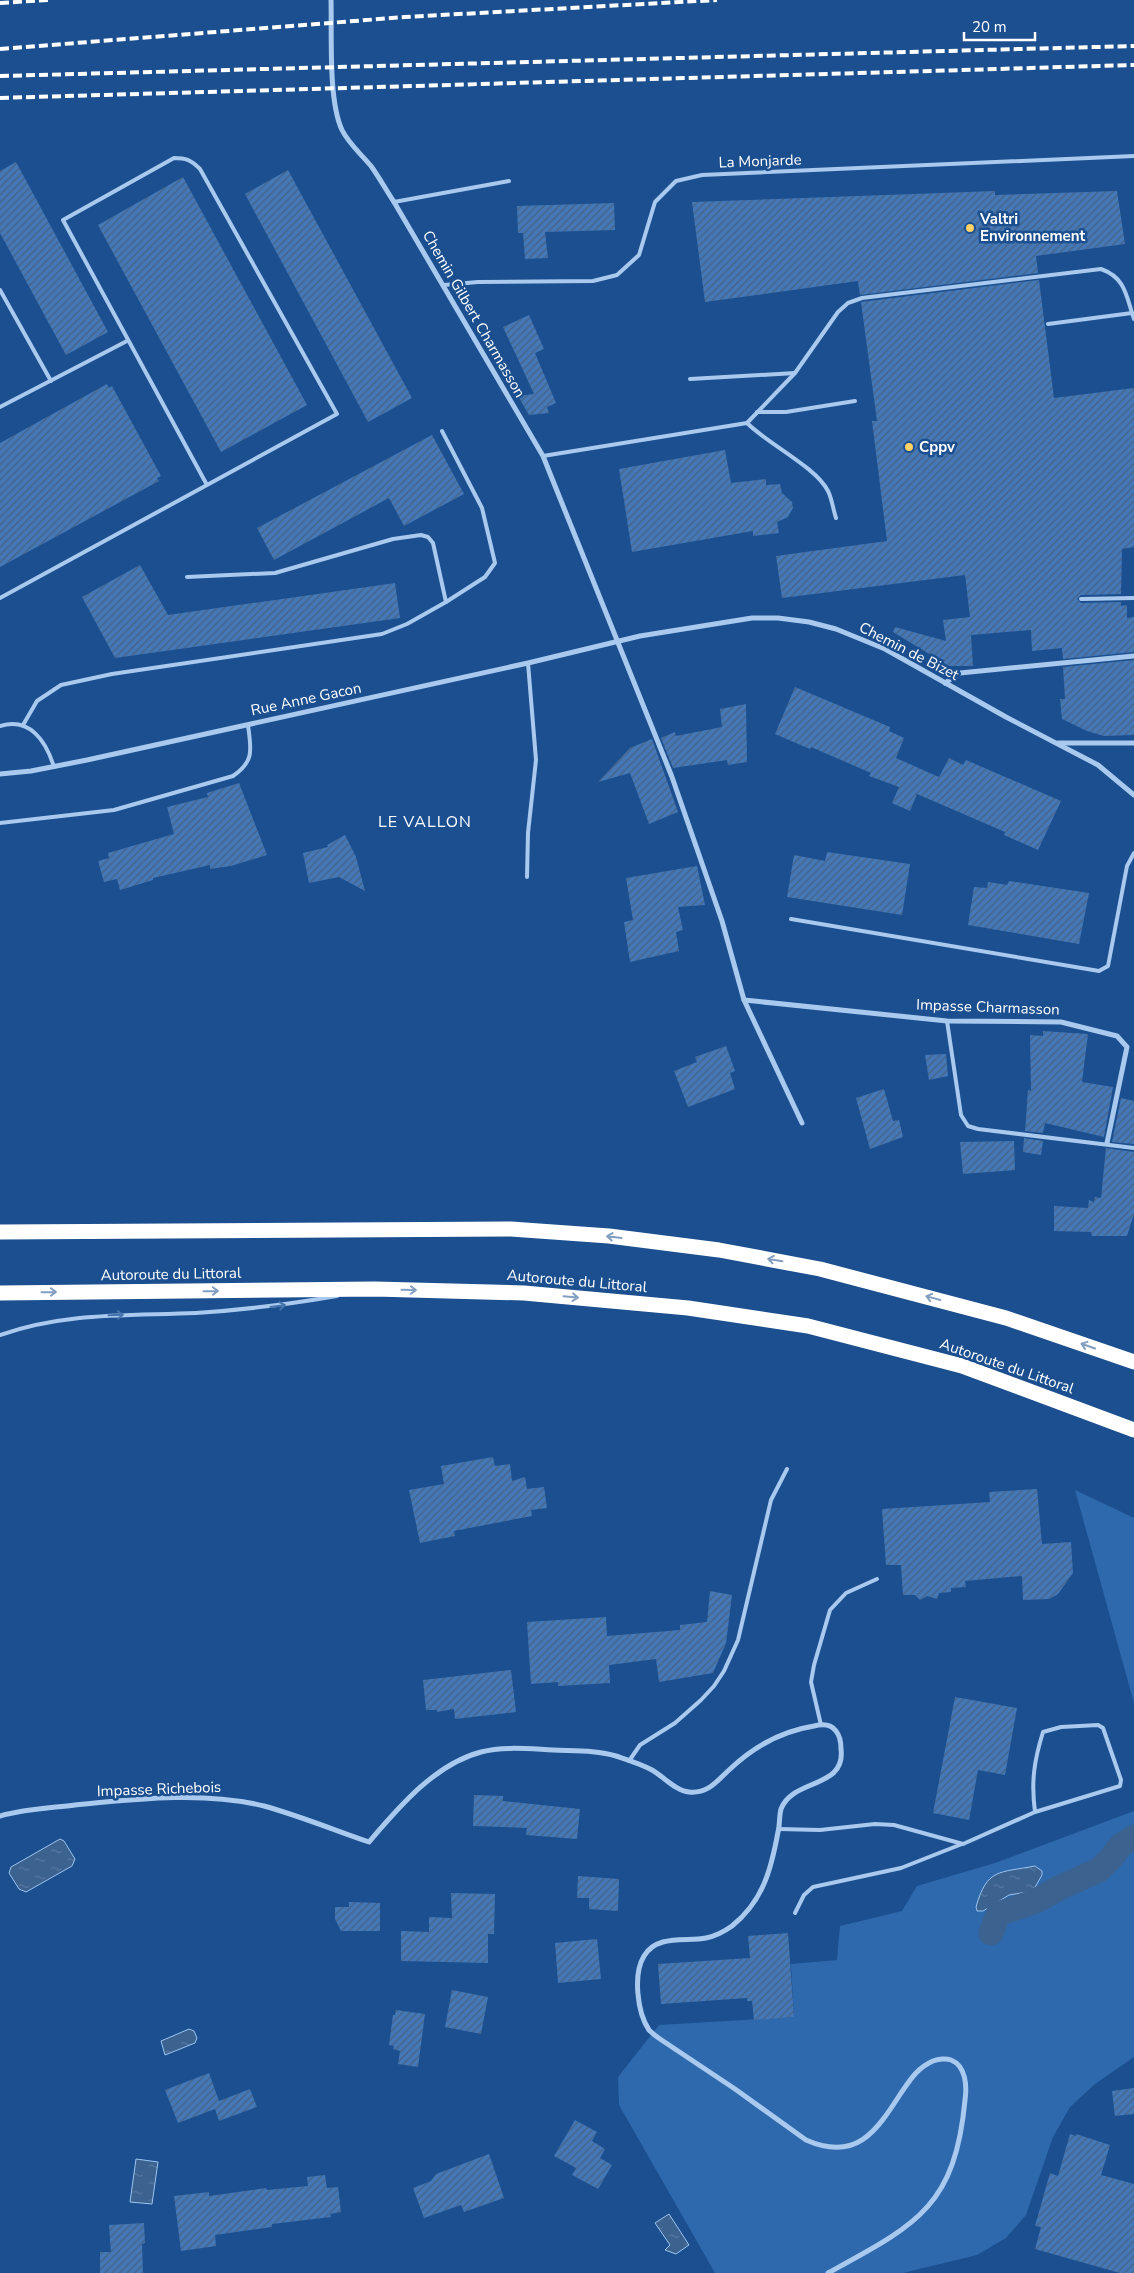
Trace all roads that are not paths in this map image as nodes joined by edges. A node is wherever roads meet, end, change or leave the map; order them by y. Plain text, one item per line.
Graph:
1 (331, 0) edge
2 (1134, 156) edge
3 (509, 181) dead end
4 (394, 202) junction
5 (444, 285) junction
6 (0, 292) edge
7 (1132, 313) junction
8 (1134, 320) edge
9 (1048, 324) dead end
10 (127, 341) junction
11 (795, 373) junction
12 (690, 379) dead end
13 (51, 381) junction
14 (856, 401) dead end
15 (0, 407) edge
16 (757, 412) junction
17 (747, 423) junction
18 (442, 431) dead end
19 (543, 456) junction
20 (207, 485) junction
21 (836, 518) dead end
22 (187, 578) dead end
23 (0, 598) edge
24 (1134, 598) edge
25 (1082, 599) dead end
26 (446, 602) junction
27 (616, 642) junction
28 (1134, 656) edge
29 (528, 663) junction
30 (946, 683) junction
31 (248, 724) junction
32 (23, 725) junction
33 (0, 726) edge
34 (1057, 743) junction
35 (1134, 743) edge
36 (54, 767) junction
37 (0, 774) edge
38 (1134, 795) edge
39 (0, 823) edge
40 (1134, 853) edge
41 (527, 877) dead end
42 (791, 919) dead end
43 (744, 1000) junction
44 (947, 1021) junction
45 (802, 1123) dead end
46 (1107, 1143) junction
47 (1134, 1148) edge
48 (0, 1232) edge
49 (375, 1289) junction
50 (0, 1293) edge
51 (0, 1336) edge
52 (1134, 1362) edge
53 (1134, 1430) edge
54 (787, 1469) dead end
55 (877, 1579) dead end
56 (820, 1724) junction
57 (629, 1761) junction
58 (1035, 1812) junction
59 (0, 1816) edge
60 (779, 1829) junction
61 (963, 1844) junction
62 (795, 1913) dead end
63 (828, 2273) edge

1 - 4 street, Chemin Gilbert Charmasson
2 - 5 lane, La Monjarde
3 - 4 lane
4 - 5 street, Chemin Gilbert Charmasson
5 - 19 street, Chemin Gilbert Charmasson
6 - 13 lane
7 - 8 lane
7 - 9 lane
7 - 11 lane
10 - 13 lane
10 - 20 lane
10 - 20 lane
11 - 12 lane
11 - 16 lane
13 - 15 lane
14 - 16 lane
16 - 17 lane
17 - 19 lane
17 - 21 lane
18 - 26 lane
19 - 27 street, Chemin Gilbert Charmasson
20 - 23 lane
22 - 26 lane
24 - 25 lane
26 - 32 lane
27 - 29 street, Rue Anne Gacon
27 - 30 street, Chemin de Bizet
27 - 43 street, Chemin Gilbert Charmasson
28 - 30 street
29 - 31 street, Rue Anne Gacon
29 - 41 lane
30 - 34 street, Chemin de Bizet
31 - 36 street, Rue Anne Gacon
31 - 39 lane
32 - 33 lane
32 - 36 lane
34 - 35 street
34 - 38 street, Chemin de Bizet
36 - 37 street, Rue Anne Gacon
40 - 42 lane
43 - 44 street, Impasse Charmasson
43 - 45 street, Chemin Gilbert Charmasson
44 - 46 lane
44 - 46 street, Impasse Charmasson
46 - 47 lane
52 -> 48 highway
50 -> 49 highway, Autoroute du Littoral
51 -> 49 lane
49 -> 53 highway, Autoroute du Littoral
54 - 57 lane
55 - 56 lane
56 - 57 street, Impasse Richebois
56 - 60 street
57 - 59 street, Impasse Richebois
58 - 58 lane
58 - 61 lane
60 - 61 lane
60 - 63 street
61 - 62 lane

